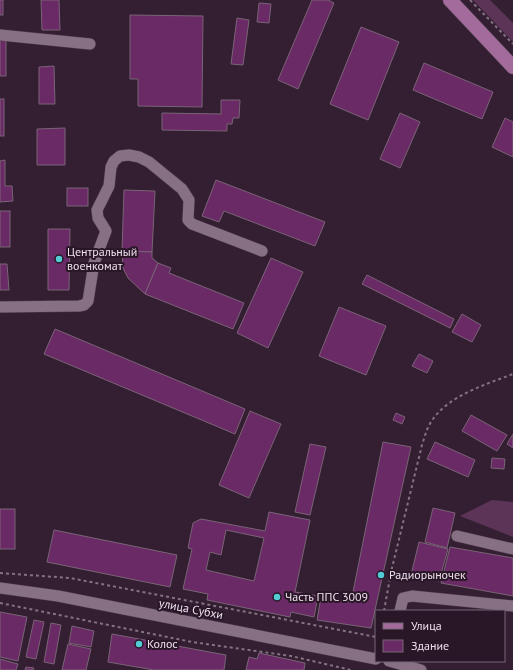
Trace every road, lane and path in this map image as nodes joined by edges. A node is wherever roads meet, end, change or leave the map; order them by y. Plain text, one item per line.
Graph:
1 (450, 0) edge
2 (470, 0) edge
3 (0, 35) edge
4 (90, 44) dead end
5 (513, 44) edge
6 (513, 67) edge
7 (262, 252) dead end
8 (0, 307) edge
9 (513, 374) edge
10 (457, 536) dead end
11 (513, 549) edge
12 (0, 573) edge
13 (0, 588) edge
14 (0, 603) edge
15 (513, 606) edge
16 (384, 610) edge
17 (400, 610) edge
18 (375, 637) edge
19 (375, 658) edge
20 (392, 662) edge
21 (351, 670) edge
22 (421, 670) edge

1 - 6 main road
2 - 5 path
3 - 4 street
7 - 8 street
9 - 16 path
10 - 11 street
12 - 18 path
13 - 19 street, улица Субхи
14 - 21 path
15 - 17 street
20 - 22 street

